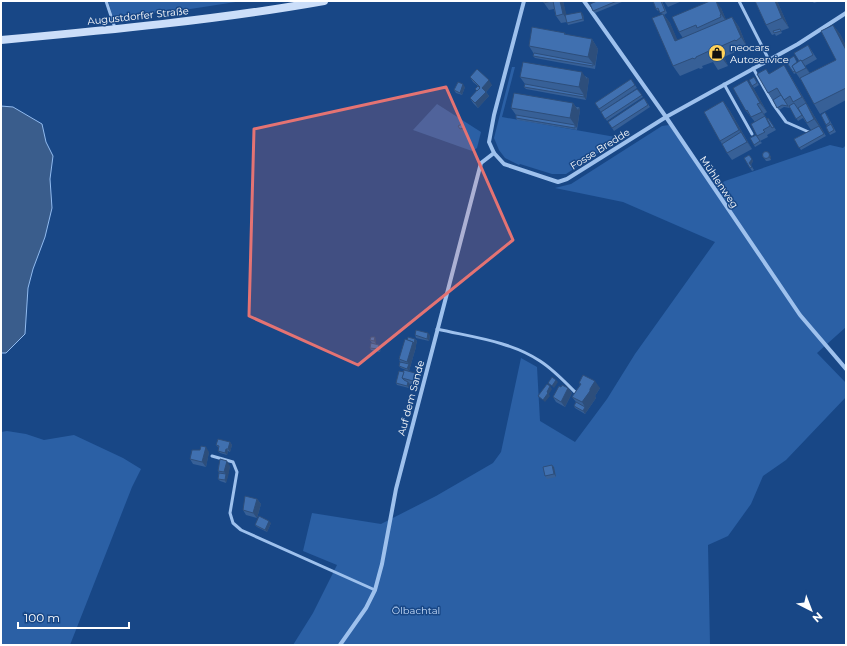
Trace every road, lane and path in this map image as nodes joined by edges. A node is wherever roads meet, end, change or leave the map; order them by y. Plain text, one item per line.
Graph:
1 (106, 1) edge
2 (324, 1) edge
3 (524, 1) edge
4 (584, 1) edge
5 (739, 1) edge
6 (846, 13) edge
7 (115, 30) junction
8 (1, 40) edge
9 (769, 60) junction
10 (753, 68) junction
11 (724, 84) junction
12 (666, 117) junction
13 (752, 134) dead end
14 (815, 134) edge
15 (494, 153) junction
16 (437, 329) junction
17 (846, 369) edge
18 (577, 394) edge
19 (212, 456) dead end
20 (375, 590) junction
21 (340, 645) edge

1 - 7 lane
2 - 7 main road, Augustdorfer Straße
3 - 15 street
4 - 12 street, Mühlenweg
5 - 9 lane
6 - 9 street, Fosse Bredde
7 - 8 main road, Augustdorfer Straße
9 - 10 street, Fosse Bredde
10 - 11 street, Fosse Bredde
10 - 14 lane
11 - 12 street, Fosse Bredde
11 - 13 lane
12 - 15 street, Fosse Bredde
12 - 17 street, Mühlenweg
15 - 16 street, Auf dem Sande
16 - 18 lane
16 - 20 street, Auf dem Sande
19 - 20 lane
20 - 21 street, Auf dem Sande

